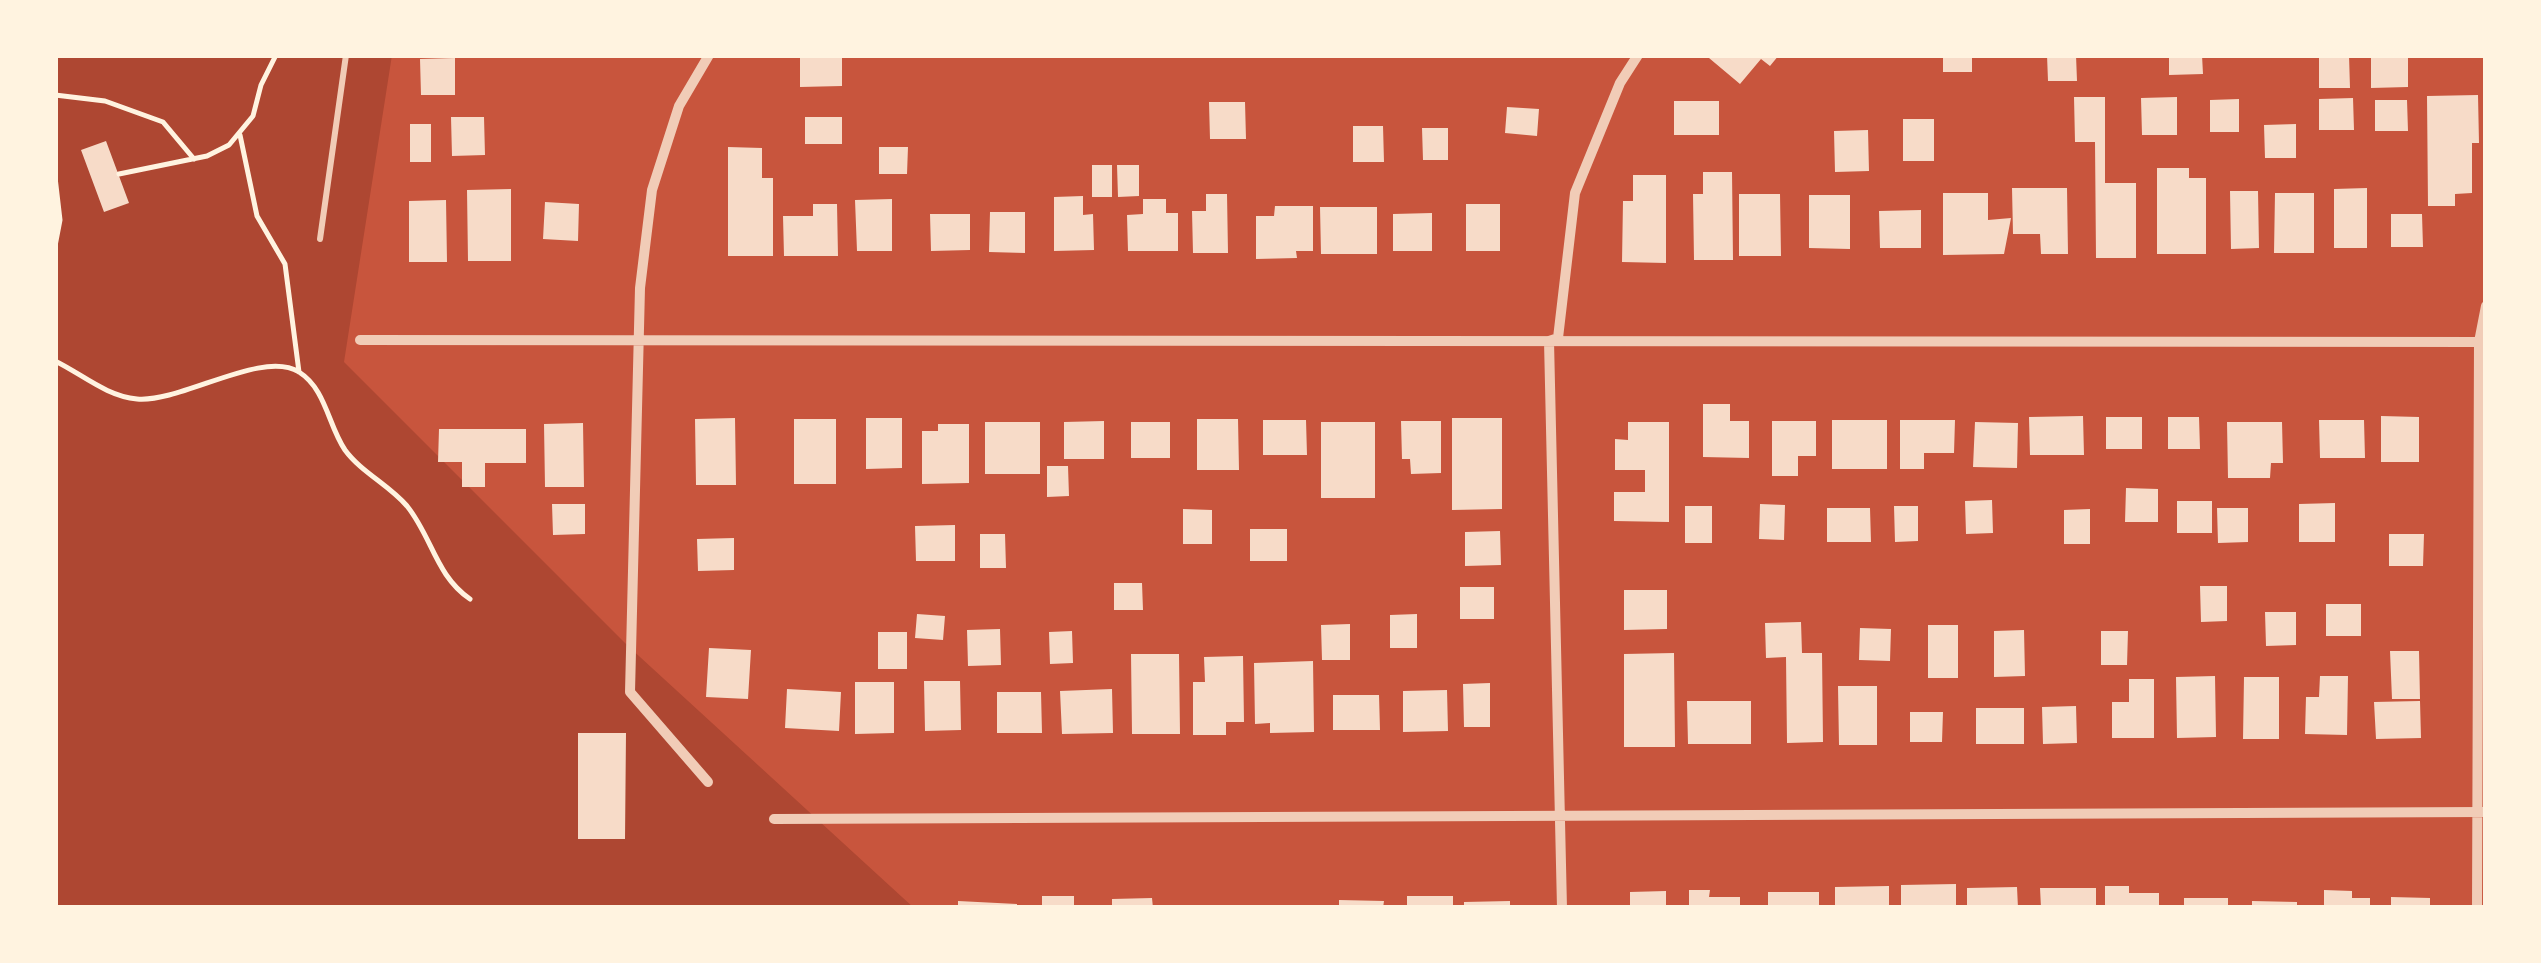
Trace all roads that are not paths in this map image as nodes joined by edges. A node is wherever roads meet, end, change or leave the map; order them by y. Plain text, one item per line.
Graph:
1 (346, 55) edge
2 (709, 55) edge
3 (1638, 55) edge
4 (320, 239) dead end
5 (2486, 306) edge
6 (360, 340) dead end
7 (640, 340) junction
8 (1549, 341) junction
9 (2482, 342) edge
10 (708, 782) dead end
11 (2481, 812) edge
12 (1560, 816) junction
13 (774, 819) dead end
14 (1562, 908) edge
15 (2477, 908) edge

1 - 4 lane
2 - 7 street
3 - 8 street
5 - 9 street
6 - 7 street
7 - 8 street
7 - 10 street
8 - 9 street
8 - 12 street
9 - 11 street
11 - 12 street
11 - 15 street
12 - 13 street
12 - 14 street

